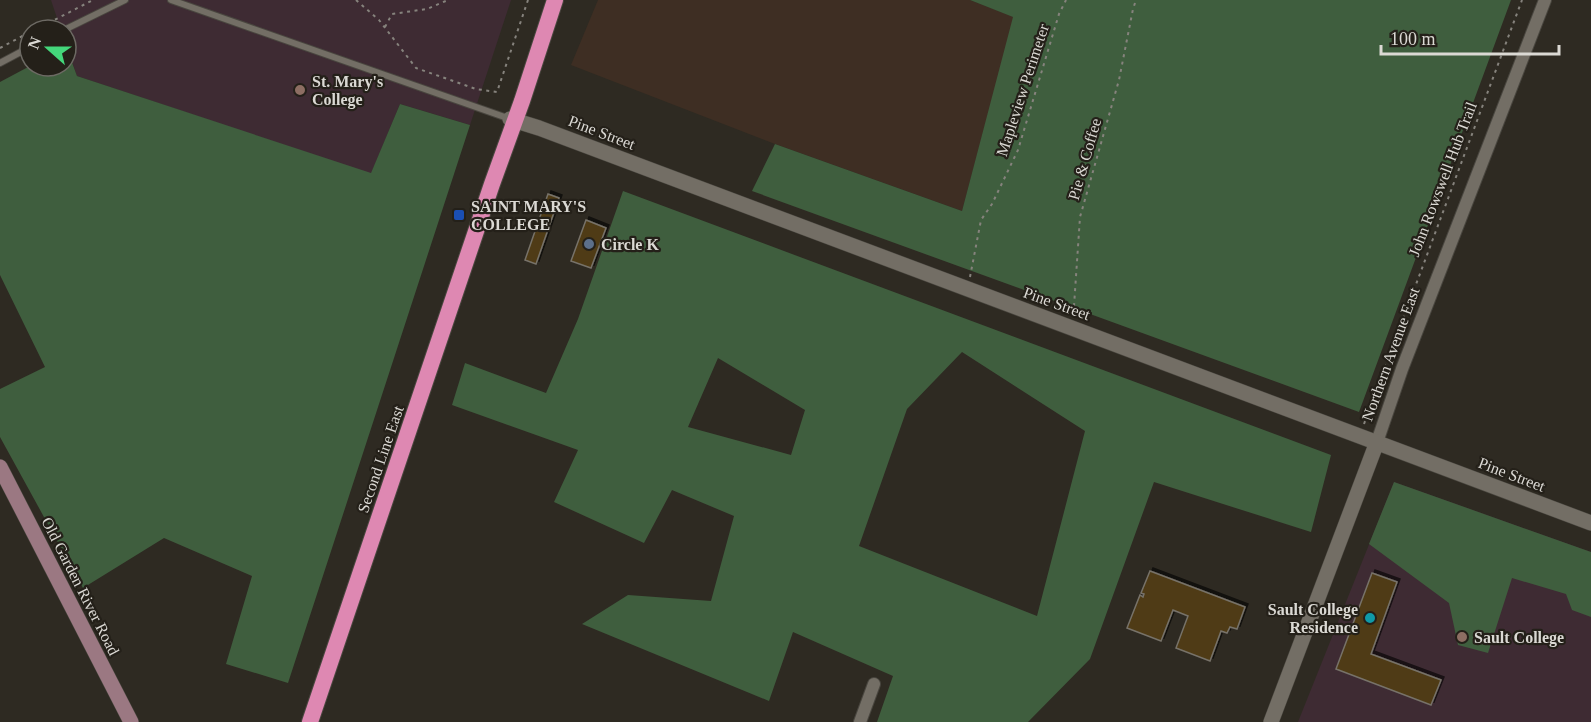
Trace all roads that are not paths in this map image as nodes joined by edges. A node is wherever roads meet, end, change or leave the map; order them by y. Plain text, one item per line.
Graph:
1 (125, 0) edge
2 (171, 0) edge
3 (555, 0) edge
4 (1545, 0) edge
5 (78, 23) edge
6 (18, 53) edge
7 (0, 63) edge
8 (513, 119) junction
9 (1377, 442) junction
10 (0, 466) edge
11 (1591, 523) edge
12 (874, 684) dead end
13 (130, 722) edge
14 (310, 722) edge
15 (860, 722) edge
16 (1271, 722) edge

1 - 5 lane
2 - 8 lane
3 - 8 highway, Second Line East
4 - 9 street, Northern Avenue East
6 - 7 lane
8 - 9 street, Pine Street
8 - 14 highway, Second Line East
9 - 11 street, Pine Street
9 - 16 street, Northern Avenue East
10 - 13 main road, Old Garden River Road
12 - 15 street

